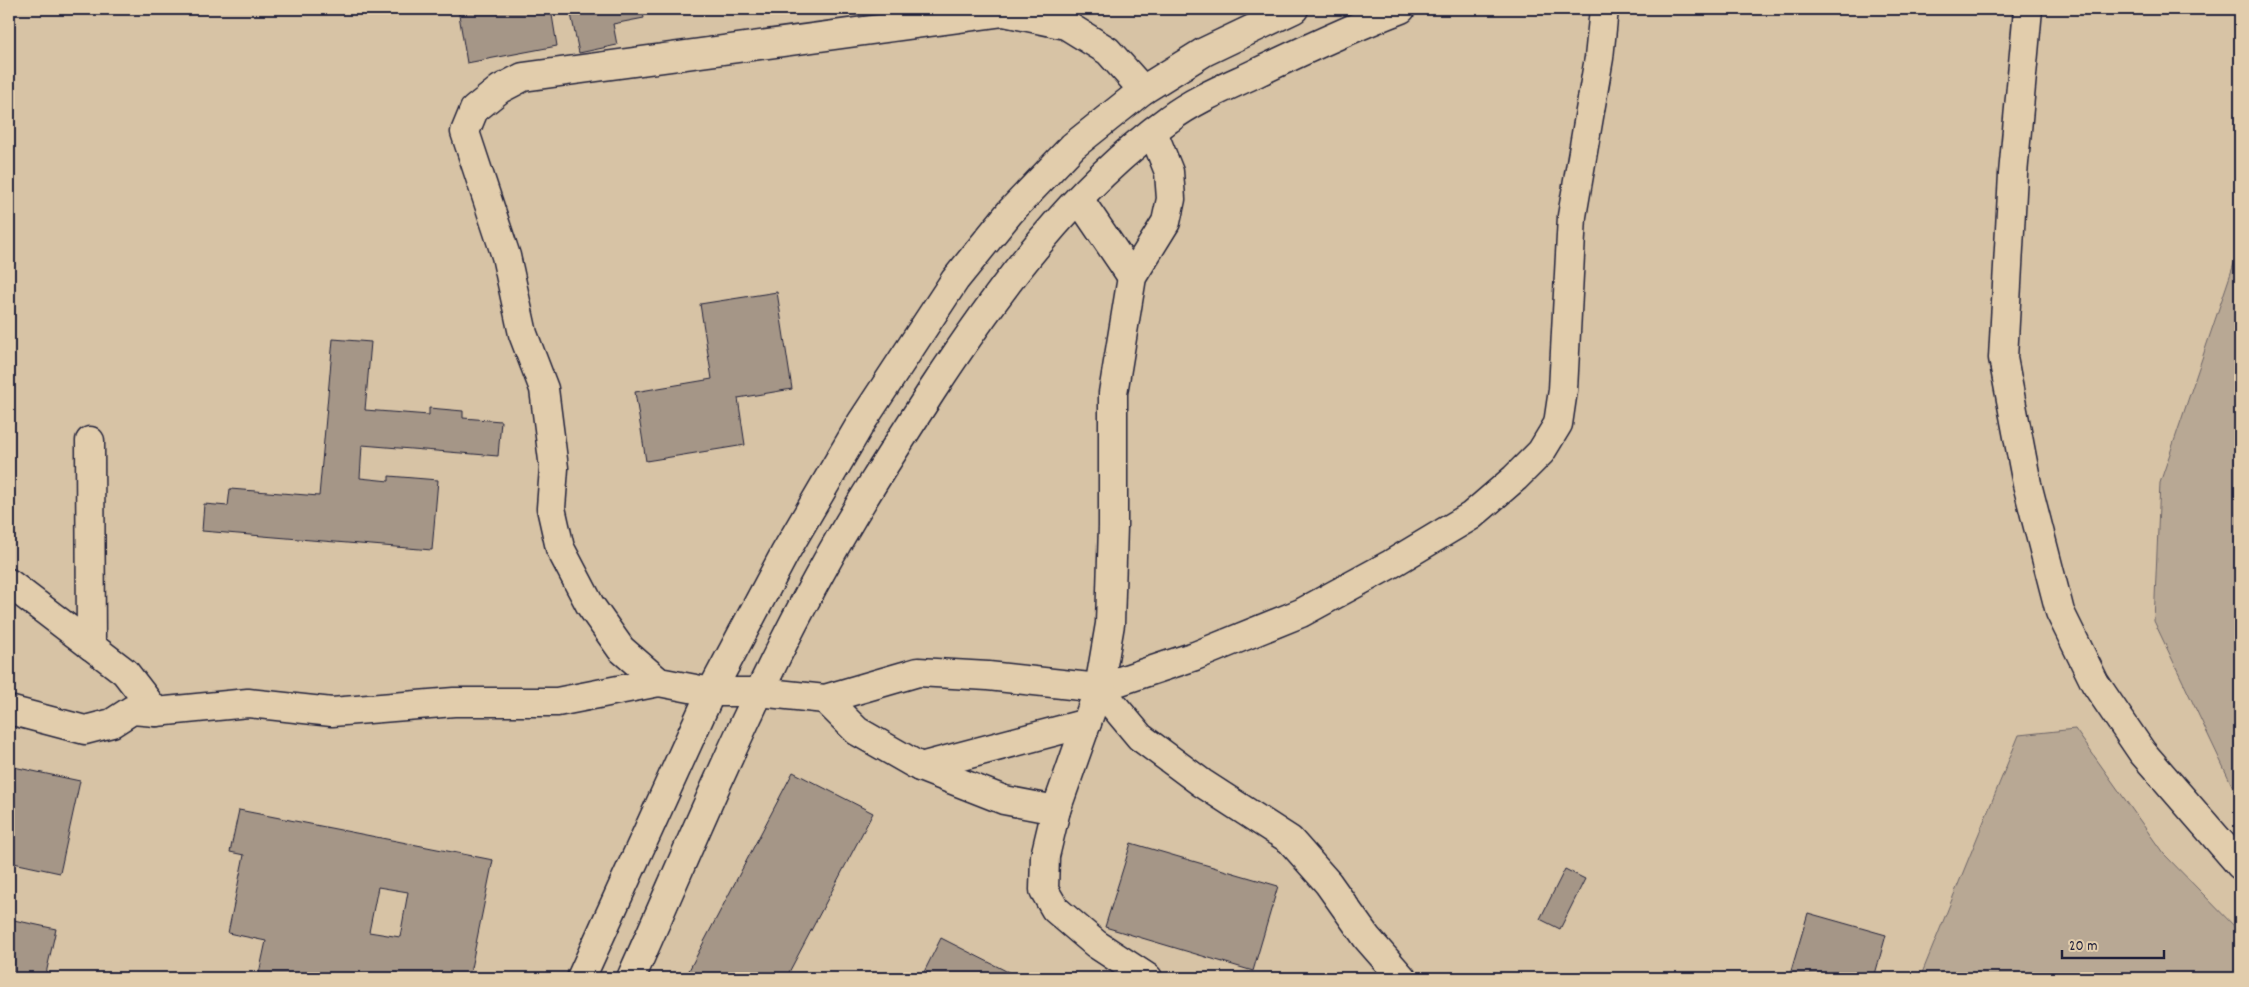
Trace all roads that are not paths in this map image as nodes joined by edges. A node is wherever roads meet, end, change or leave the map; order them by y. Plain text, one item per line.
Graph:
1 (1294, 9) edge
2 (1401, 9) edge
3 (1604, 9) edge
4 (2028, 9) edge
5 (1143, 90) junction
6 (1153, 132) junction
7 (1079, 199) junction
8 (1132, 277) junction
9 (90, 441) dead end
10 (9, 583) edge
11 (91, 646) junction
12 (659, 682) junction
13 (1099, 688) junction
14 (711, 692) junction
15 (759, 692) junction
16 (825, 699) junction
17 (9, 710) edge
18 (156, 712) junction
19 (1087, 723) junction
20 (920, 767) junction
21 (1056, 810) junction
22 (2240, 865) edge
23 (581, 978) edge
24 (631, 978) edge
25 (1148, 978) edge
26 (1402, 978) edge

1 - 5 street
2 - 6 street
3 - 13 street
4 - 22 street
5 - 12 street
5 - 14 street
6 - 7 street
6 - 8 street
7 - 8 street
7 - 15 street
8 - 13 street
9 - 11 street
10 - 11 street
11 - 18 street
12 - 14 street
12 - 18 street
13 - 16 street
13 - 19 street
13 - 26 street
14 - 15 street
14 - 23 street
15 - 16 street
15 - 24 street
16 - 20 street
17 - 18 street
19 - 20 street
19 - 21 street
20 - 21 street
21 - 25 street

